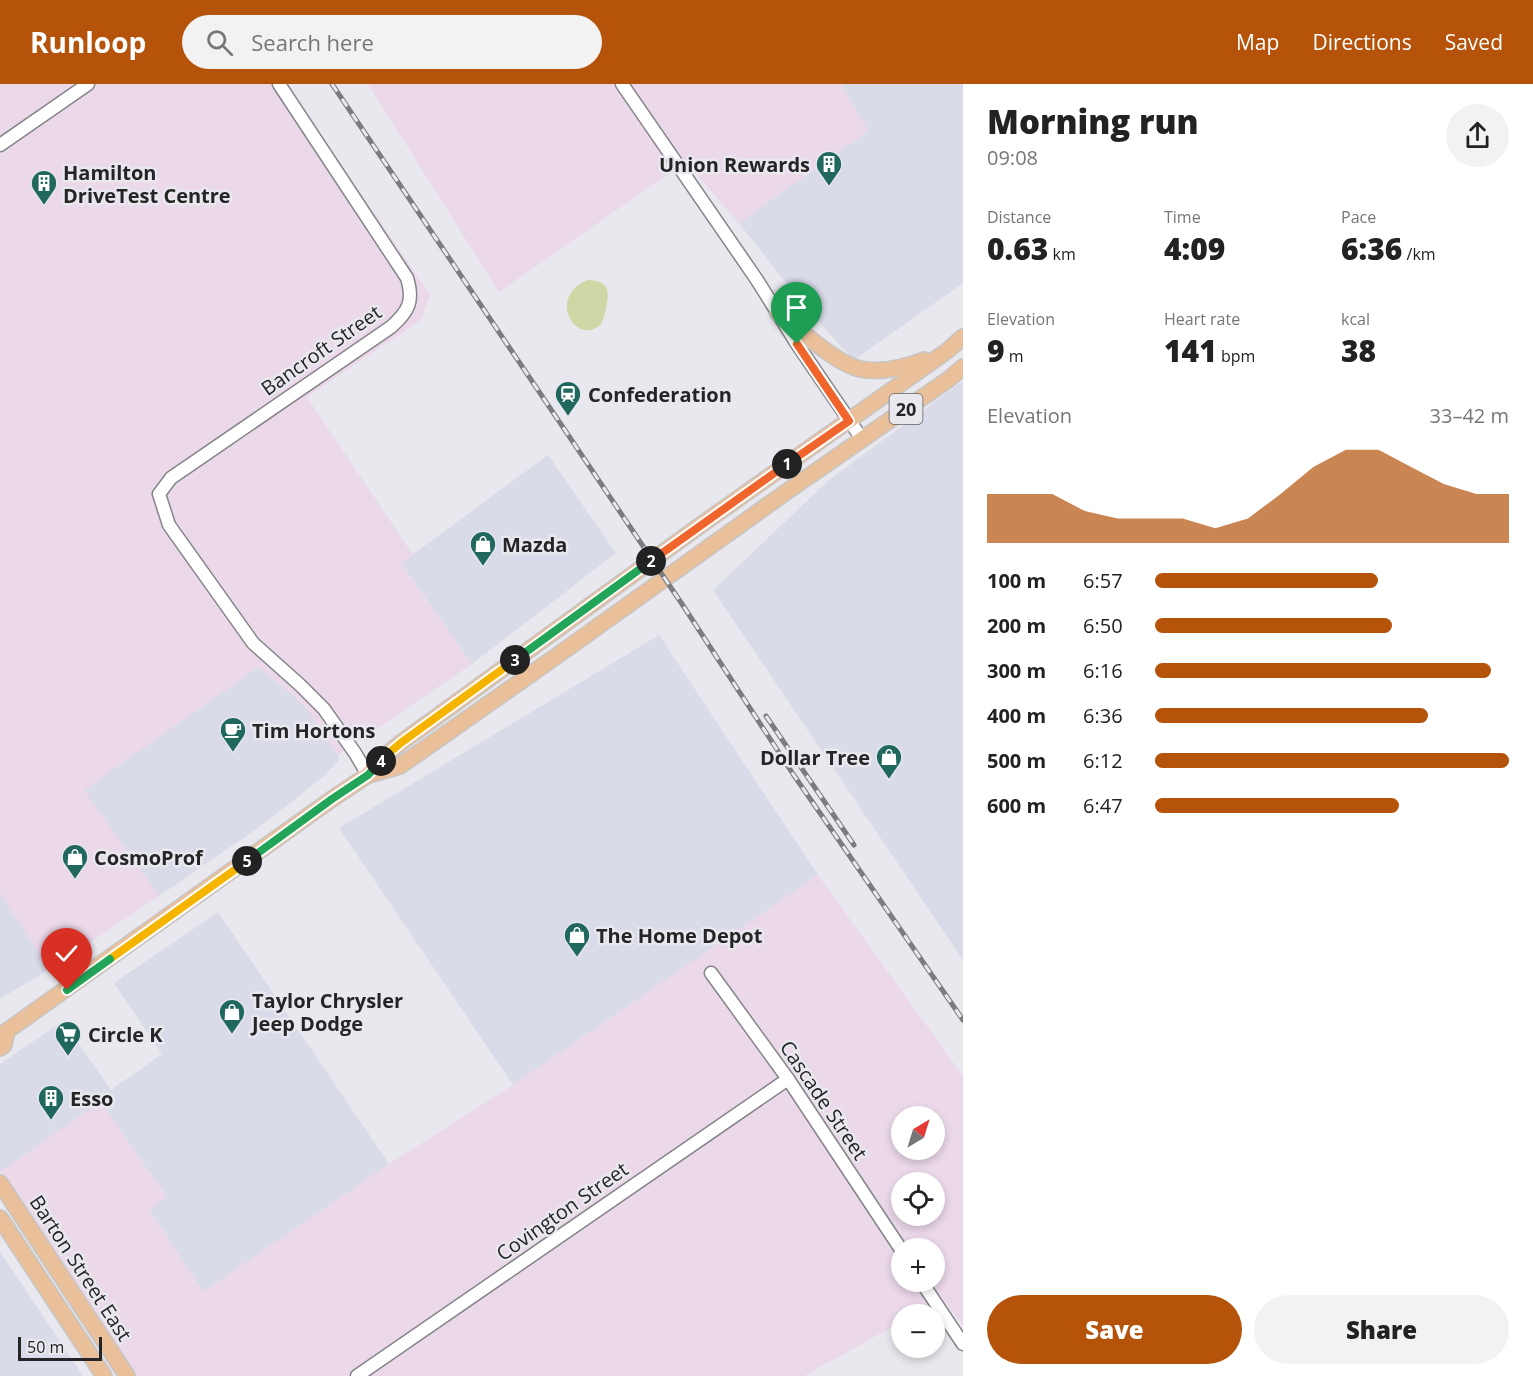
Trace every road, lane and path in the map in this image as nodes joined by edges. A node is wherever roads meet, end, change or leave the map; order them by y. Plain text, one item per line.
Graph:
1 (88, 84) edge
2 (279, 84) edge
3 (622, 84) edge
4 (0, 144) edge
5 (778, 313) junction
6 (963, 337) edge
7 (947, 351) junction
8 (963, 367) edge
9 (849, 421) junction
10 (862, 439) junction
11 (368, 775) junction
12 (711, 973) dead end
13 (4, 1030) edge
14 (0, 1048) edge
15 (788, 1079) junction
16 (0, 1183) edge
17 (24, 1219) junction
18 (4, 1224) edge
19 (893, 1238) edge
20 (928, 1292) edge
21 (963, 1344) edge
22 (104, 1376) edge
23 (127, 1376) edge
24 (357, 1376) edge

1 - 4 street
2 - 11 street, Bancroft Street
3 - 5 street
5 - 7 main road
5 - 9 street
6 - 7 main road
7 - 9 main road
8 - 10 main road, 20
9 - 10 street
9 - 11 main road, 20
10 - 11 main road, 20
11 - 13 main road, 20
12 - 15 street, Cascade Street
13 - 14 main road, 20
15 - 19 street, Cascade Street
15 - 24 street, Covington Street
16 - 17 main road, Barton Street East
17 - 18 main road
17 - 23 main road, Barton Street East
18 - 22 main road, Barton Street East
20 - 21 street

